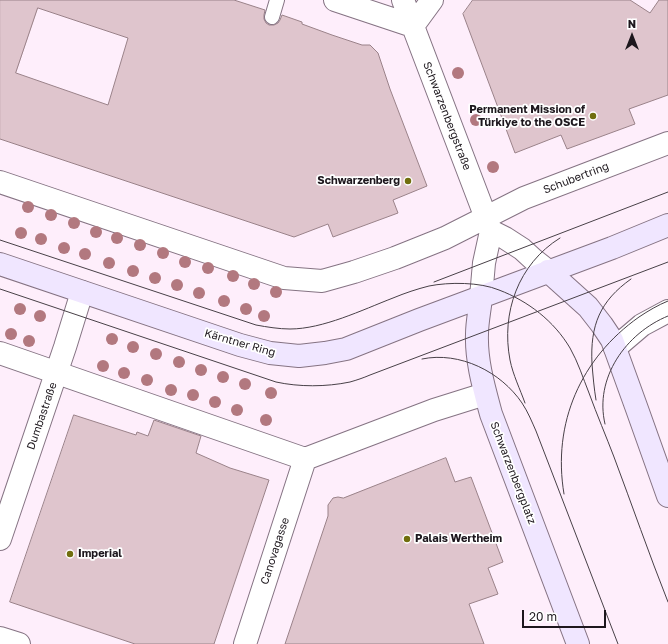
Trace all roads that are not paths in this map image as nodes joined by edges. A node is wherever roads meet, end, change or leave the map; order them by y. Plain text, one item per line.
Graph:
1 (278, 0) edge
2 (335, 0) edge
3 (403, 0) edge
4 (432, 0) edge
5 (272, 17) dead end
6 (413, 26) junction
7 (668, 143) edge
8 (0, 182) edge
9 (488, 224) junction
10 (668, 225) edge
11 (0, 264) edge
12 (548, 271) junction
13 (82, 292) junction
14 (481, 297) junction
15 (668, 311) edge
16 (615, 348) junction
17 (0, 353) edge
18 (57, 372) junction
19 (485, 394) junction
20 (305, 459) junction
21 (668, 496) edge
22 (0, 539) edge
23 (0, 638) edge
24 (19, 644) edge
25 (245, 644) edge
26 (578, 644) edge

1 - 5 lane
2 - 6 street
3 - 6 street, Schwarzenbergstraße
4 - 6 street
6 - 9 street, Schwarzenbergstraße
7 - 9 street, Schubertring
8 - 9 street
9 - 12 street
9 - 14 street
10 - 12 main road
11 - 13 main road, Kärntner Ring
12 - 14 main road, Kärntner Ring
12 - 16 main road
13 - 14 main road, Kärntner Ring
13 - 18 street, Dumbastraße
14 - 19 main road, Schwarzenbergplatz
15 - 16 street
16 - 21 main road
17 - 18 street
18 - 20 street
18 - 22 street, Dumbastraße
19 - 20 street
19 - 26 main road, Schwarzenbergplatz
20 - 25 street, Canovagasse
23 - 24 street

